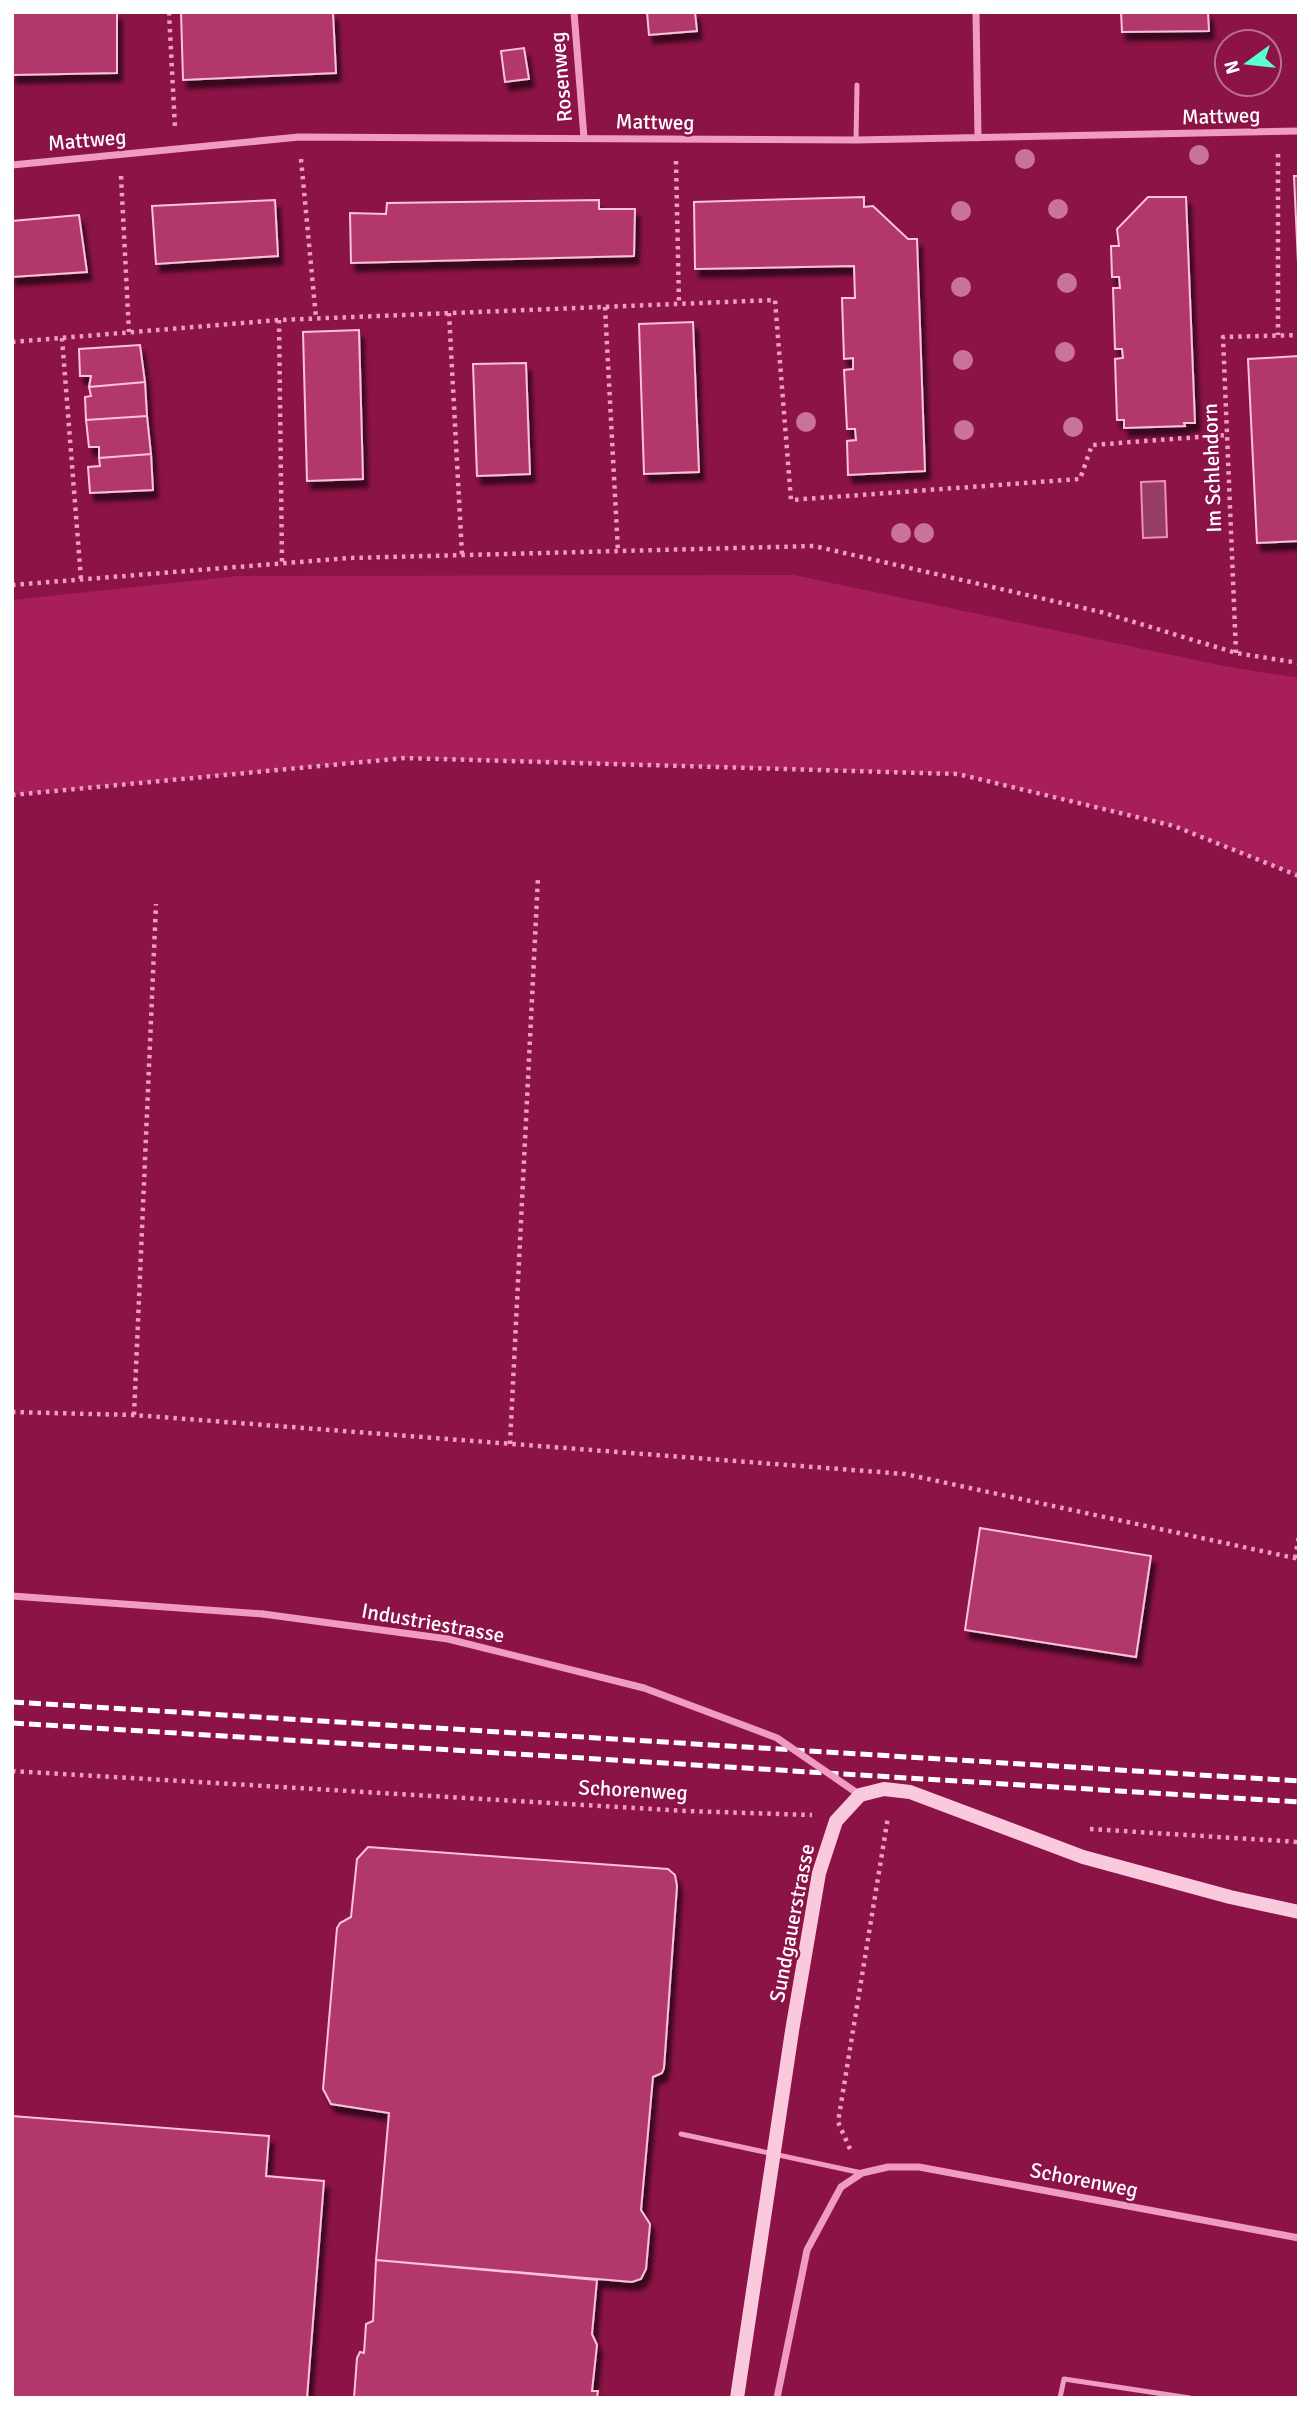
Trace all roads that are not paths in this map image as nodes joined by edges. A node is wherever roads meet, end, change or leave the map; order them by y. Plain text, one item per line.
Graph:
1 (574, 12) edge
2 (976, 12) edge
3 (857, 85) dead end
4 (1299, 131) edge
5 (584, 138) junction
6 (978, 138) junction
7 (856, 140) junction
8 (12, 165) edge
9 (12, 1596) edge
10 (860, 1795) junction
11 (1299, 1912) edge
12 (681, 2134) dead end
13 (862, 2173) junction
14 (1299, 2238) edge
15 (737, 2398) edge
16 (777, 2398) edge
17 (1060, 2398) edge
18 (1190, 2398) edge

1 - 5 street, Rosenweg
2 - 6 street
3 - 7 lane
4 - 6 street, Mattweg
5 - 7 street, Mattweg
5 - 8 street, Mattweg
6 - 7 street, Mattweg
9 - 10 street, Industriestrasse, bridge
10 - 11 main road, bridge
10 - 15 main road, Sundgauerstrasse, bridge
12 - 13 lane, Schorenweg
13 - 14 street, Schorenweg
13 - 16 street
17 - 18 lane

